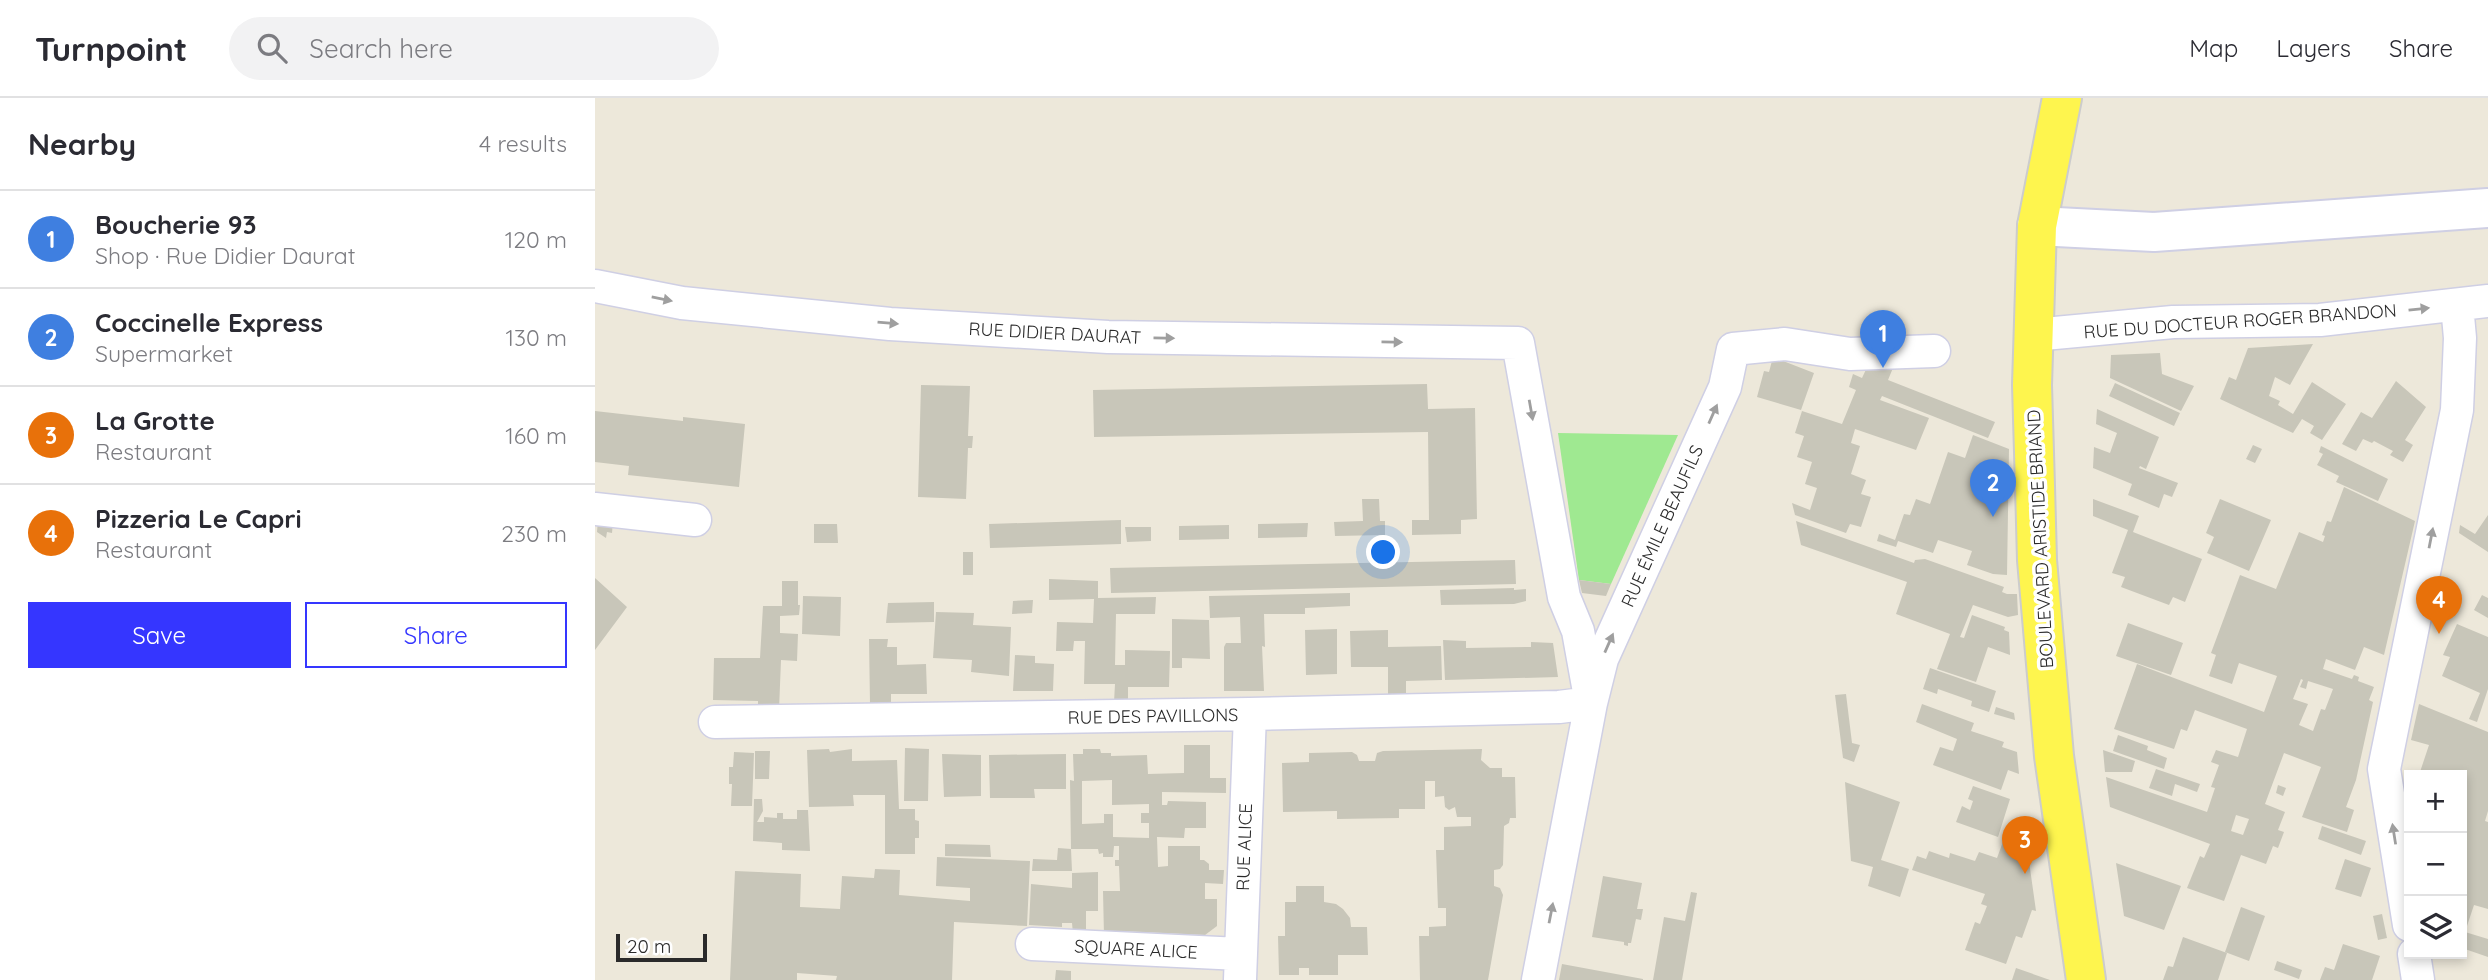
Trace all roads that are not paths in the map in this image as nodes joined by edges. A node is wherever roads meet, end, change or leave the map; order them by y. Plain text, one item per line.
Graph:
1 (2062, 98) edge
2 (2488, 208) edge
3 (2037, 226) junction
4 (595, 286) edge
5 (2473, 303) edge
6 (2033, 335) junction
7 (1518, 343) joint
8 (1934, 351) dead end
9 (595, 509) edge
10 (695, 520) dead end
11 (1591, 703) junction
12 (1250, 714) junction
13 (715, 722) dead end
14 (2404, 896) edge
15 (1033, 944) dead end
16 (2415, 959) edge
17 (1240, 967) edge
18 (1538, 980) edge
19 (2086, 980) edge
20 (2418, 980) edge

1 - 3 main road, BOULEVARD ARISTIDE BRIAND
2 - 3 street
3 - 6 main road, BOULEVARD ARISTIDE BRIAND
4 -> 7 street, RUE DIDIER DAURAT
6 -> 5 street, RUE DU DOCTEUR ROGER BRANDON
14 -> 5 street
6 - 19 main road, BOULEVARD ARISTIDE BRIAND
7 -> 11 street, RUE ÉMILE BEAUFILS
11 -> 8 street, RUE ÉMILE BEAUFILS
9 - 10 street
11 - 12 street, RUE DES PAVILLONS
18 -> 11 street, RUE ÉMILE BEAUFILS
12 - 13 street, RUE DES PAVILLONS
12 - 17 street, RUE ALICE
15 - 17 street, SQUARE ALICE
16 - 20 street

